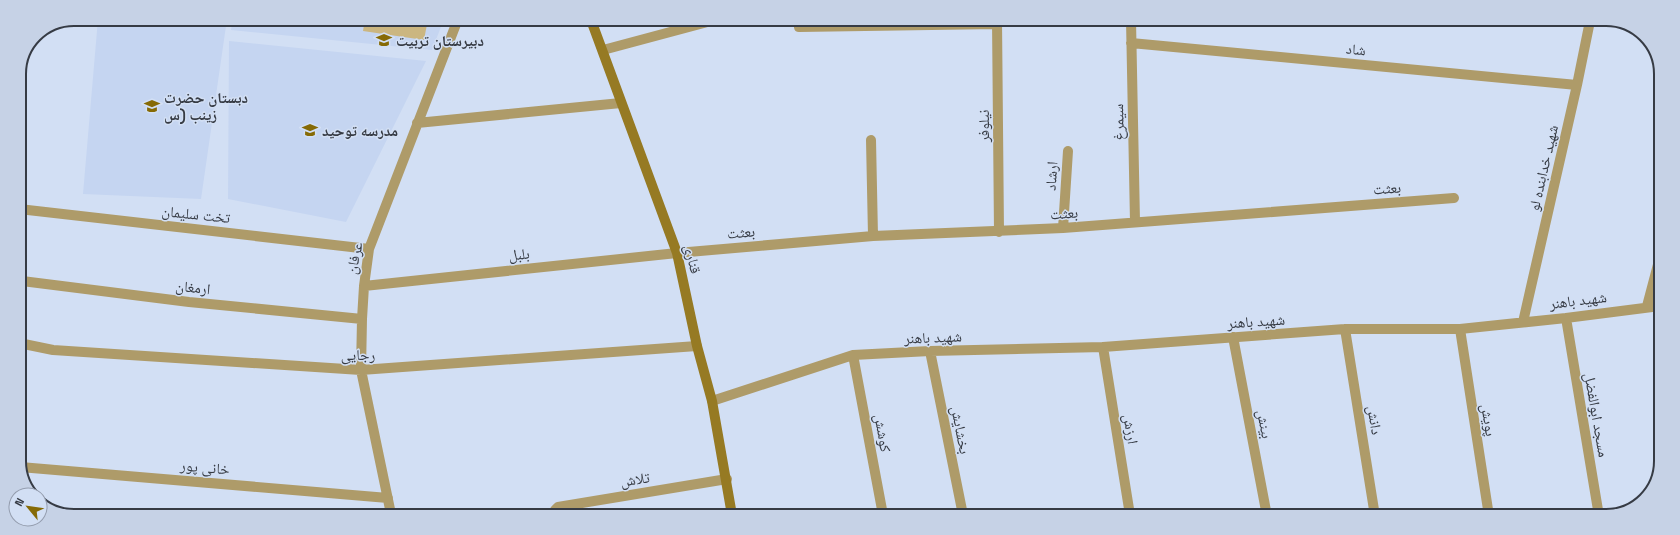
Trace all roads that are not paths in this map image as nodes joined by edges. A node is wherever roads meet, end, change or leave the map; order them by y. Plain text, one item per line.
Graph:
1 (456, 26) edge
2 (593, 26) edge
3 (693, 26) edge
4 (997, 26) edge
5 (1131, 26) edge
6 (1589, 26) edge
7 (1131, 43) junction
8 (603, 50) junction
9 (1577, 85) junction
10 (621, 102) junction
11 (417, 123) junction
12 (871, 140) dead end
13 (1068, 151) dead end
14 (1454, 198) dead end
15 (26, 210) edge
16 (1135, 222) junction
17 (1063, 228) junction
18 (999, 232) junction
19 (873, 236) junction
20 (369, 249) junction
21 (677, 253) junction
22 (1654, 280) edge
23 (26, 282) edge
24 (364, 286) junction
25 (1647, 306) junction
26 (1654, 306) edge
27 (1566, 318) junction
28 (362, 319) junction
29 (1522, 322) junction
30 (1345, 329) junction
31 (1460, 329) junction
32 (1233, 337) junction
33 (26, 344) edge
34 (697, 346) junction
35 (1103, 347) junction
36 (930, 351) junction
37 (853, 356) junction
38 (361, 370) junction
39 (712, 401) junction
40 (27, 468) edge
41 (727, 479) junction
42 (388, 498) junction
43 (390, 509) edge
44 (555, 509) edge
45 (731, 509) edge
46 (882, 509) edge
47 (962, 509) edge
48 (1129, 509) edge
49 (1266, 509) edge
50 (1374, 509) edge
51 (1488, 509) edge
52 (1598, 509) edge

1 - 11 street, عرفان
2 - 8 street, قناری
3 - 8 street
4 - 18 street, نیلوفر
5 - 7 street, سیمرغ
6 - 9 street, شهید خدابنده لو
7 - 9 street, شاد
7 - 16 street, سیمرغ
8 - 10 street, قناری
9 - 29 street, شهید خدابنده لو
10 - 11 street
10 - 21 street, قناری
11 - 20 street, عرفان
12 - 19 street
13 - 17 street, ارشاد
14 - 16 street, بعثت
15 - 20 street, تخت سلیمان
16 - 17 street, بعثت
17 - 18 street, بعثت
18 - 19 street, بعثت
19 - 21 street, بعثت
20 - 24 street, عرفان
21 - 24 street, بلبل
21 - 34 street, قناری
22 - 25 street
23 - 28 street, ارمغان
24 - 28 street, عرفان
25 - 26 street, شهید باهنر
25 - 27 street, شهید باهنر
27 - 29 street, شهید باهنر
27 - 52 street, مسجد ابوالفضل
28 - 38 street, عرفان
29 - 31 street, شهید باهنر
30 - 31 street, شهید باهنر
30 - 32 street, شهید باهنر
30 - 50 street, دانش
31 - 51 street, پویش
32 - 35 street, شهید باهنر
32 - 49 street, بینش
33 - 38 street, رجایی
34 - 38 street, رجایی
34 - 39 street, قناری
35 - 36 street, شهید باهنر
35 - 48 street, ارزش
36 - 37 street, شهید باهنر
36 - 47 street, بخشایش
37 - 39 street, شهید باهنر
37 - 46 street, کوشش
38 - 42 street, عرفان
39 - 41 street, قناری
40 - 42 street, خانی پور
41 - 44 street, تلاش
41 - 45 street, قناری
42 - 43 street, عرفان

